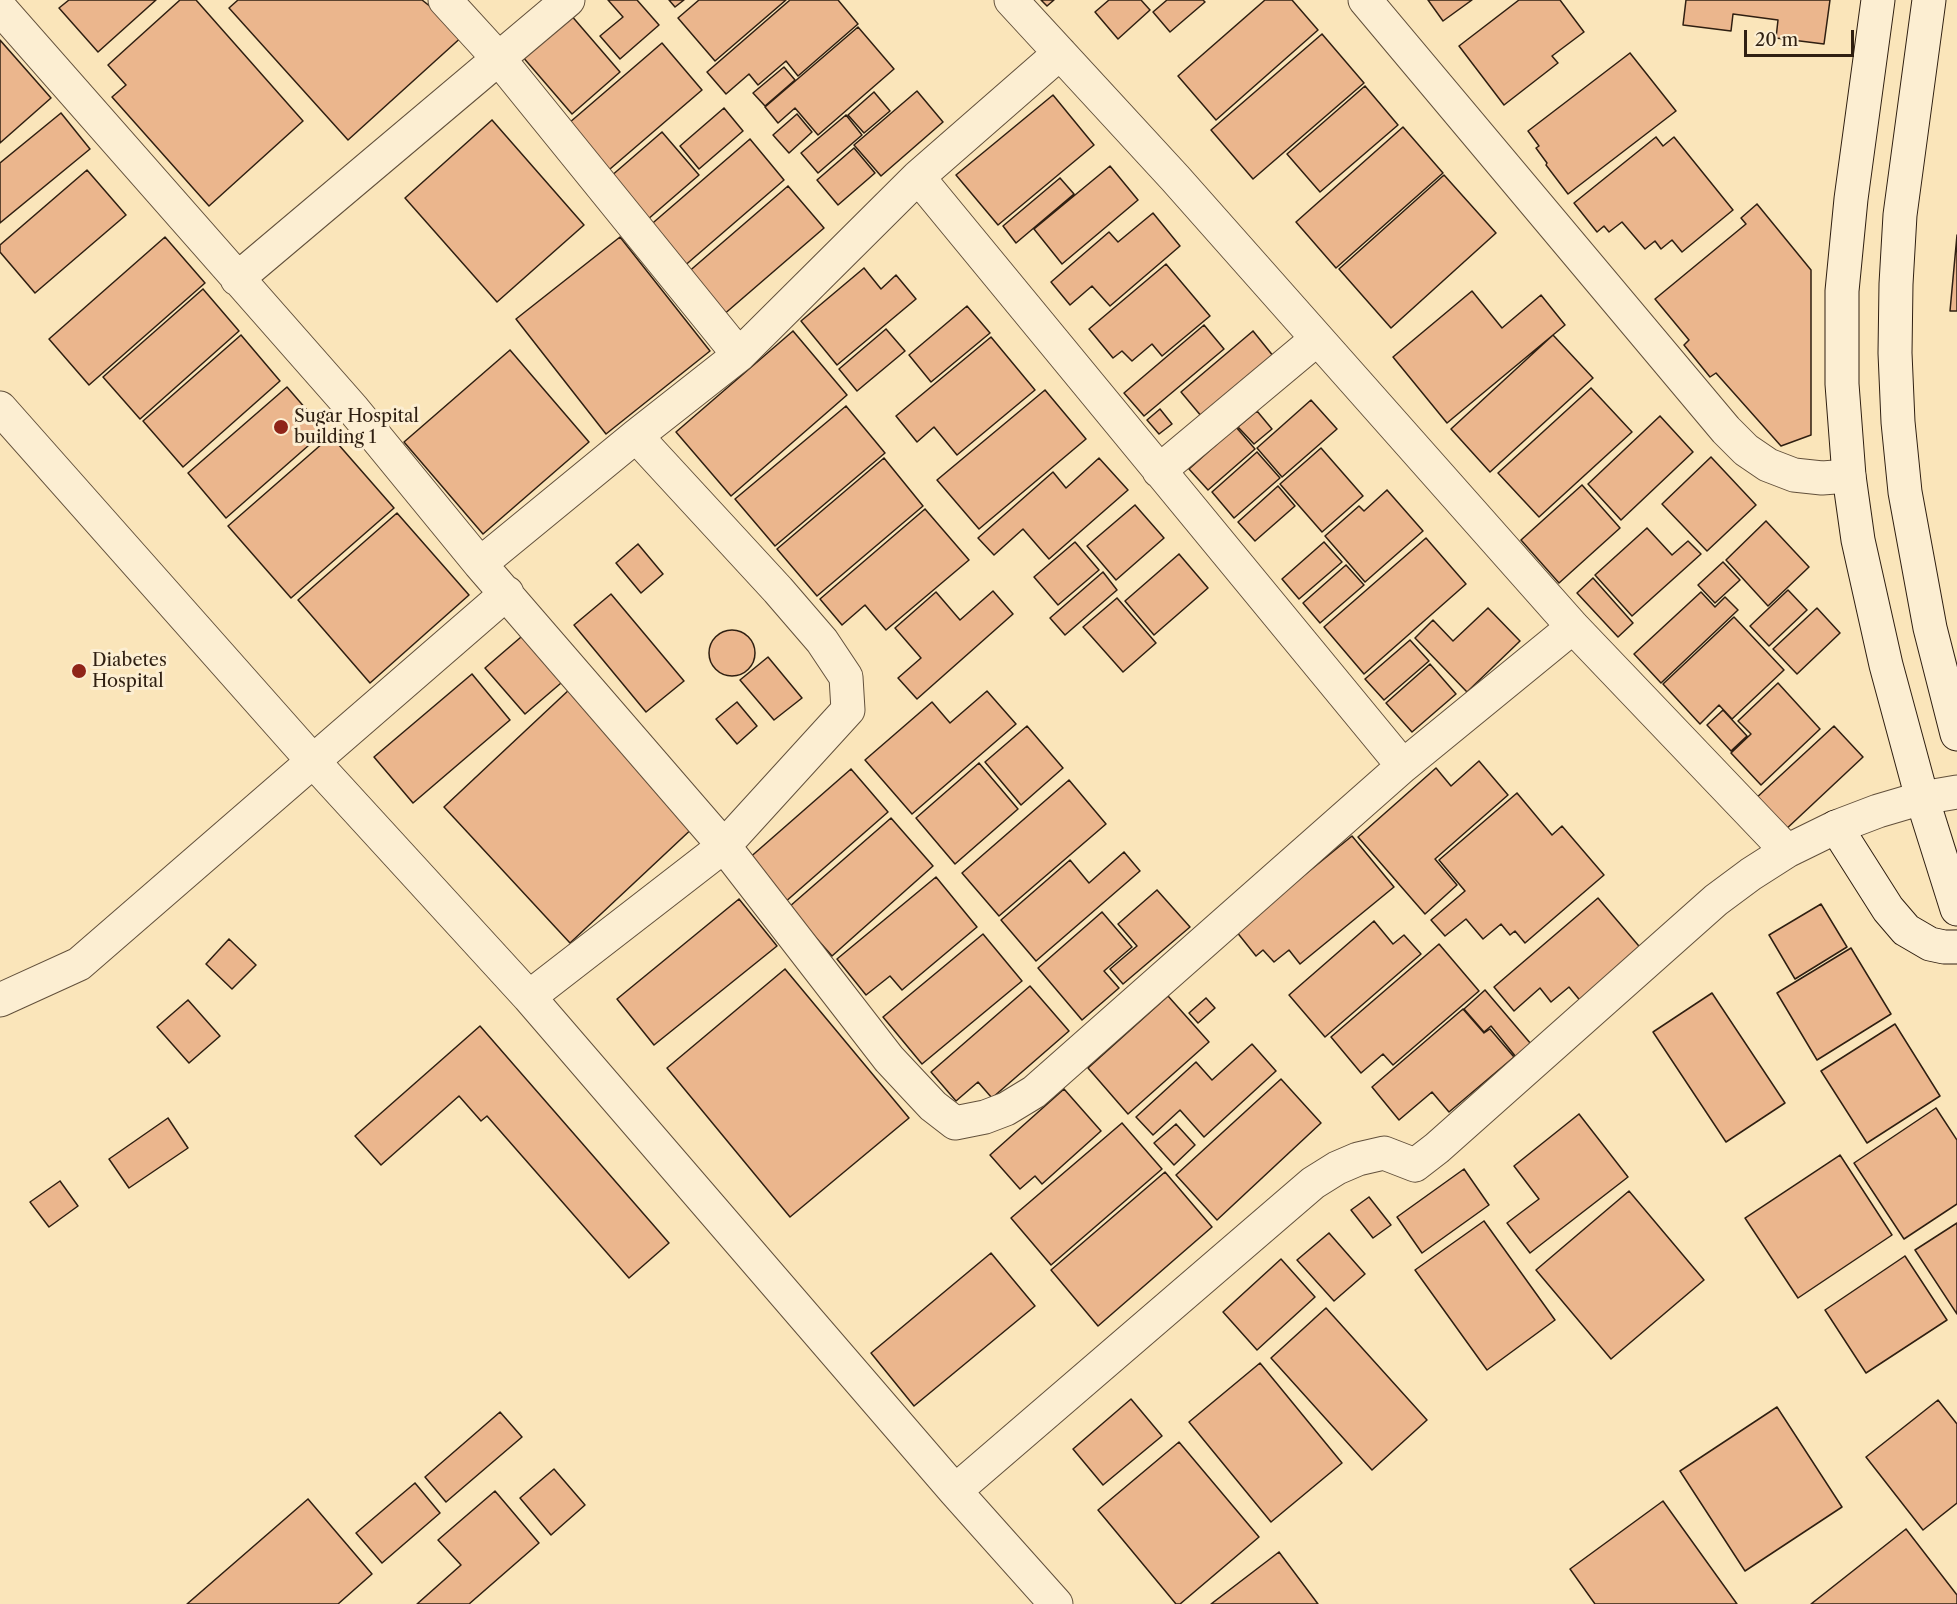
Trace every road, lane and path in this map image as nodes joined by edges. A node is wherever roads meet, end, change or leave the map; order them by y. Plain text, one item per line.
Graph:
1 (445, 0) edge
2 (568, 0) edge
3 (1011, 0) edge
4 (1365, 0) edge
5 (1878, 0) edge
6 (1929, 0) edge
7 (0, 8) edge
8 (1060, 54) junction
9 (499, 59) junction
10 (918, 177) junction
11 (237, 279) junction
12 (1317, 339) junction
13 (739, 355) junction
14 (0, 408) edge
15 (636, 436) junction
16 (1159, 471) junction
17 (1849, 476) junction
18 (480, 564) junction
19 (507, 593) junction
20 (1573, 627) junction
21 (1957, 734) edge
22 (312, 760) junction
23 (1403, 766) junction
24 (1957, 792) edge
25 (1922, 798) junction
26 (1836, 827) junction
27 (724, 846) junction
28 (1787, 851) junction
29 (1957, 909) edge
30 (1957, 947) edge
31 (529, 996) junction
32 (0, 1000) edge
33 (955, 1491) junction
34 (1056, 1604) edge

1 - 9 street
2 - 9 street
3 - 8 street
4 - 17 street
5 - 17 street
6 - 21 street
7 - 11 street
8 - 10 street
8 - 12 street
9 - 11 street
9 - 13 street
10 - 13 street
10 - 16 street
11 - 18 street
12 - 16 street
12 - 20 street
13 - 15 street
14 - 22 street
15 - 18 street
15 - 27 street
16 - 23 street
17 - 25 street
18 - 19 street
19 - 22 street
19 - 27 street
20 - 23 street
20 - 28 street
22 - 31 street
22 - 32 street
23 - 27 street
24 - 25 street
25 - 26 street
25 - 29 street
26 - 28 street
26 - 30 street
27 - 31 street
28 - 33 street
31 - 33 street
33 - 34 street

